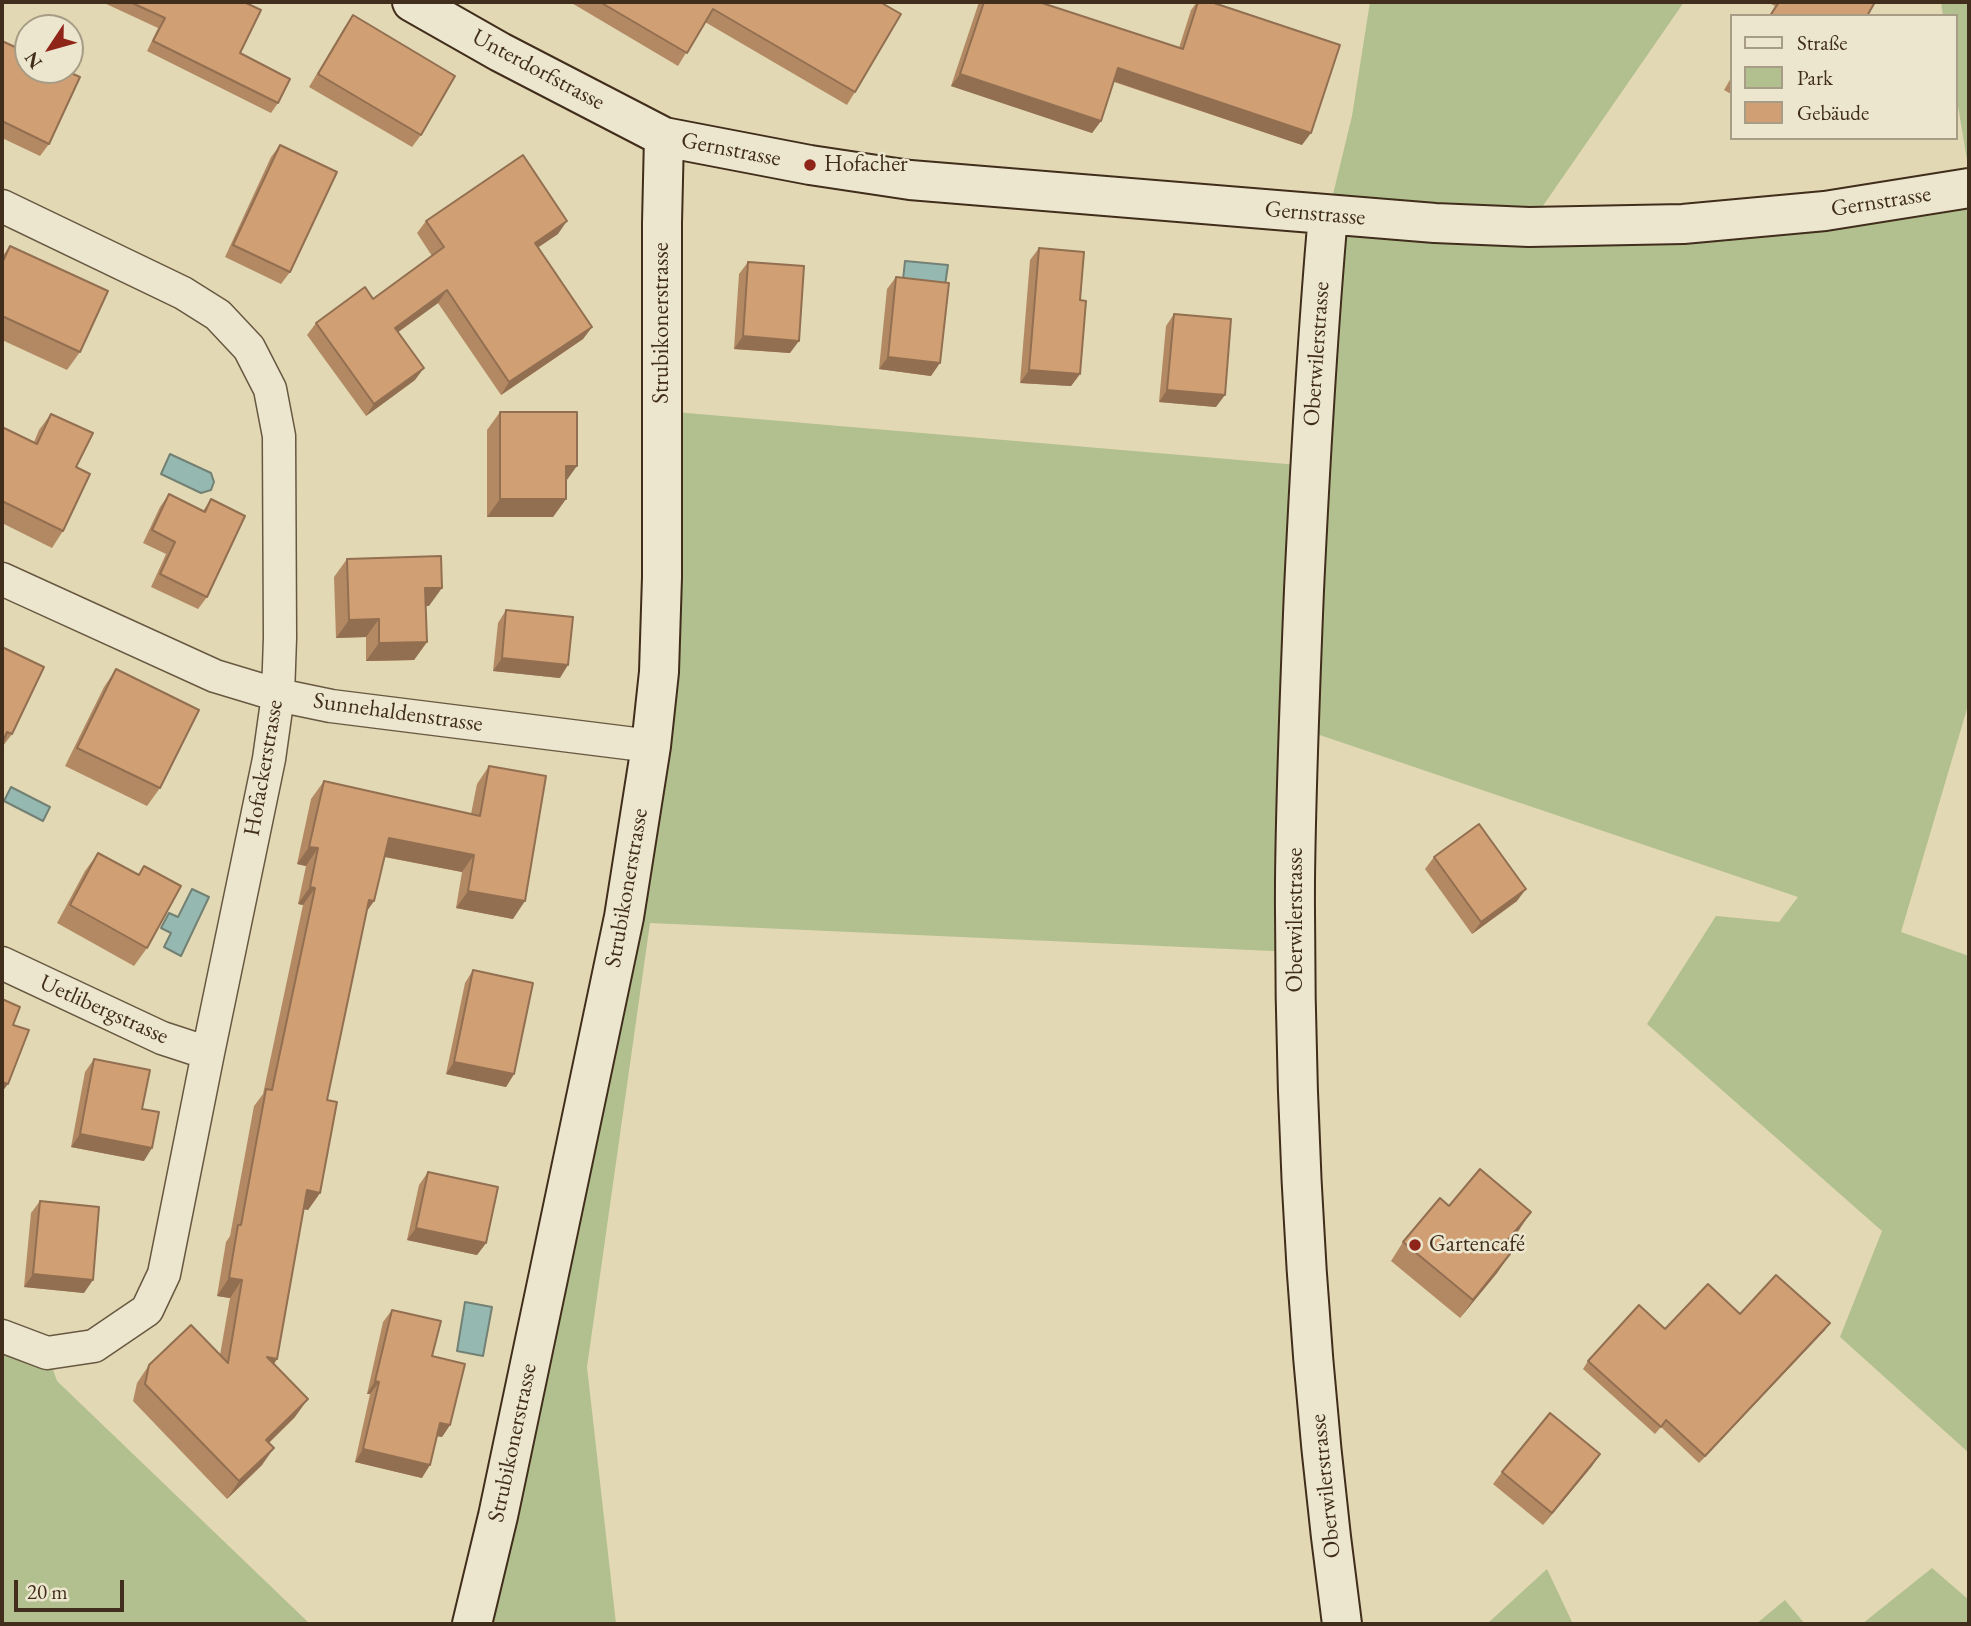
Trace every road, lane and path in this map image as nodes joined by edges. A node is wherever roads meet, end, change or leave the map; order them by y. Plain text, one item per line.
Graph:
1 (412, 2) edge
2 (664, 137) junction
3 (1969, 188) edge
4 (2, 206) edge
5 (1328, 215) junction
6 (2, 579) edge
7 (278, 695) junction
8 (650, 746) junction
9 (2, 963) edge
10 (208, 1053) junction
11 (2, 1336) edge
12 (472, 1624) edge
13 (1342, 1624) edge

1 - 2 street, Unterdorfstrasse
2 - 5 street, Gernstrasse
2 - 8 street, Strubikonerstrasse
3 - 5 street, Gernstrasse
4 - 7 street, Hofackerstrasse
5 - 13 street, Oberwilerstrasse
6 - 7 street, Sunnehaldenstrasse
7 - 8 street, Sunnehaldenstrasse
7 - 10 street, Hofackerstrasse
8 - 12 street, Strubikonerstrasse
9 - 10 street, Uetlibergstrasse
10 - 11 street, Hofackerstrasse

